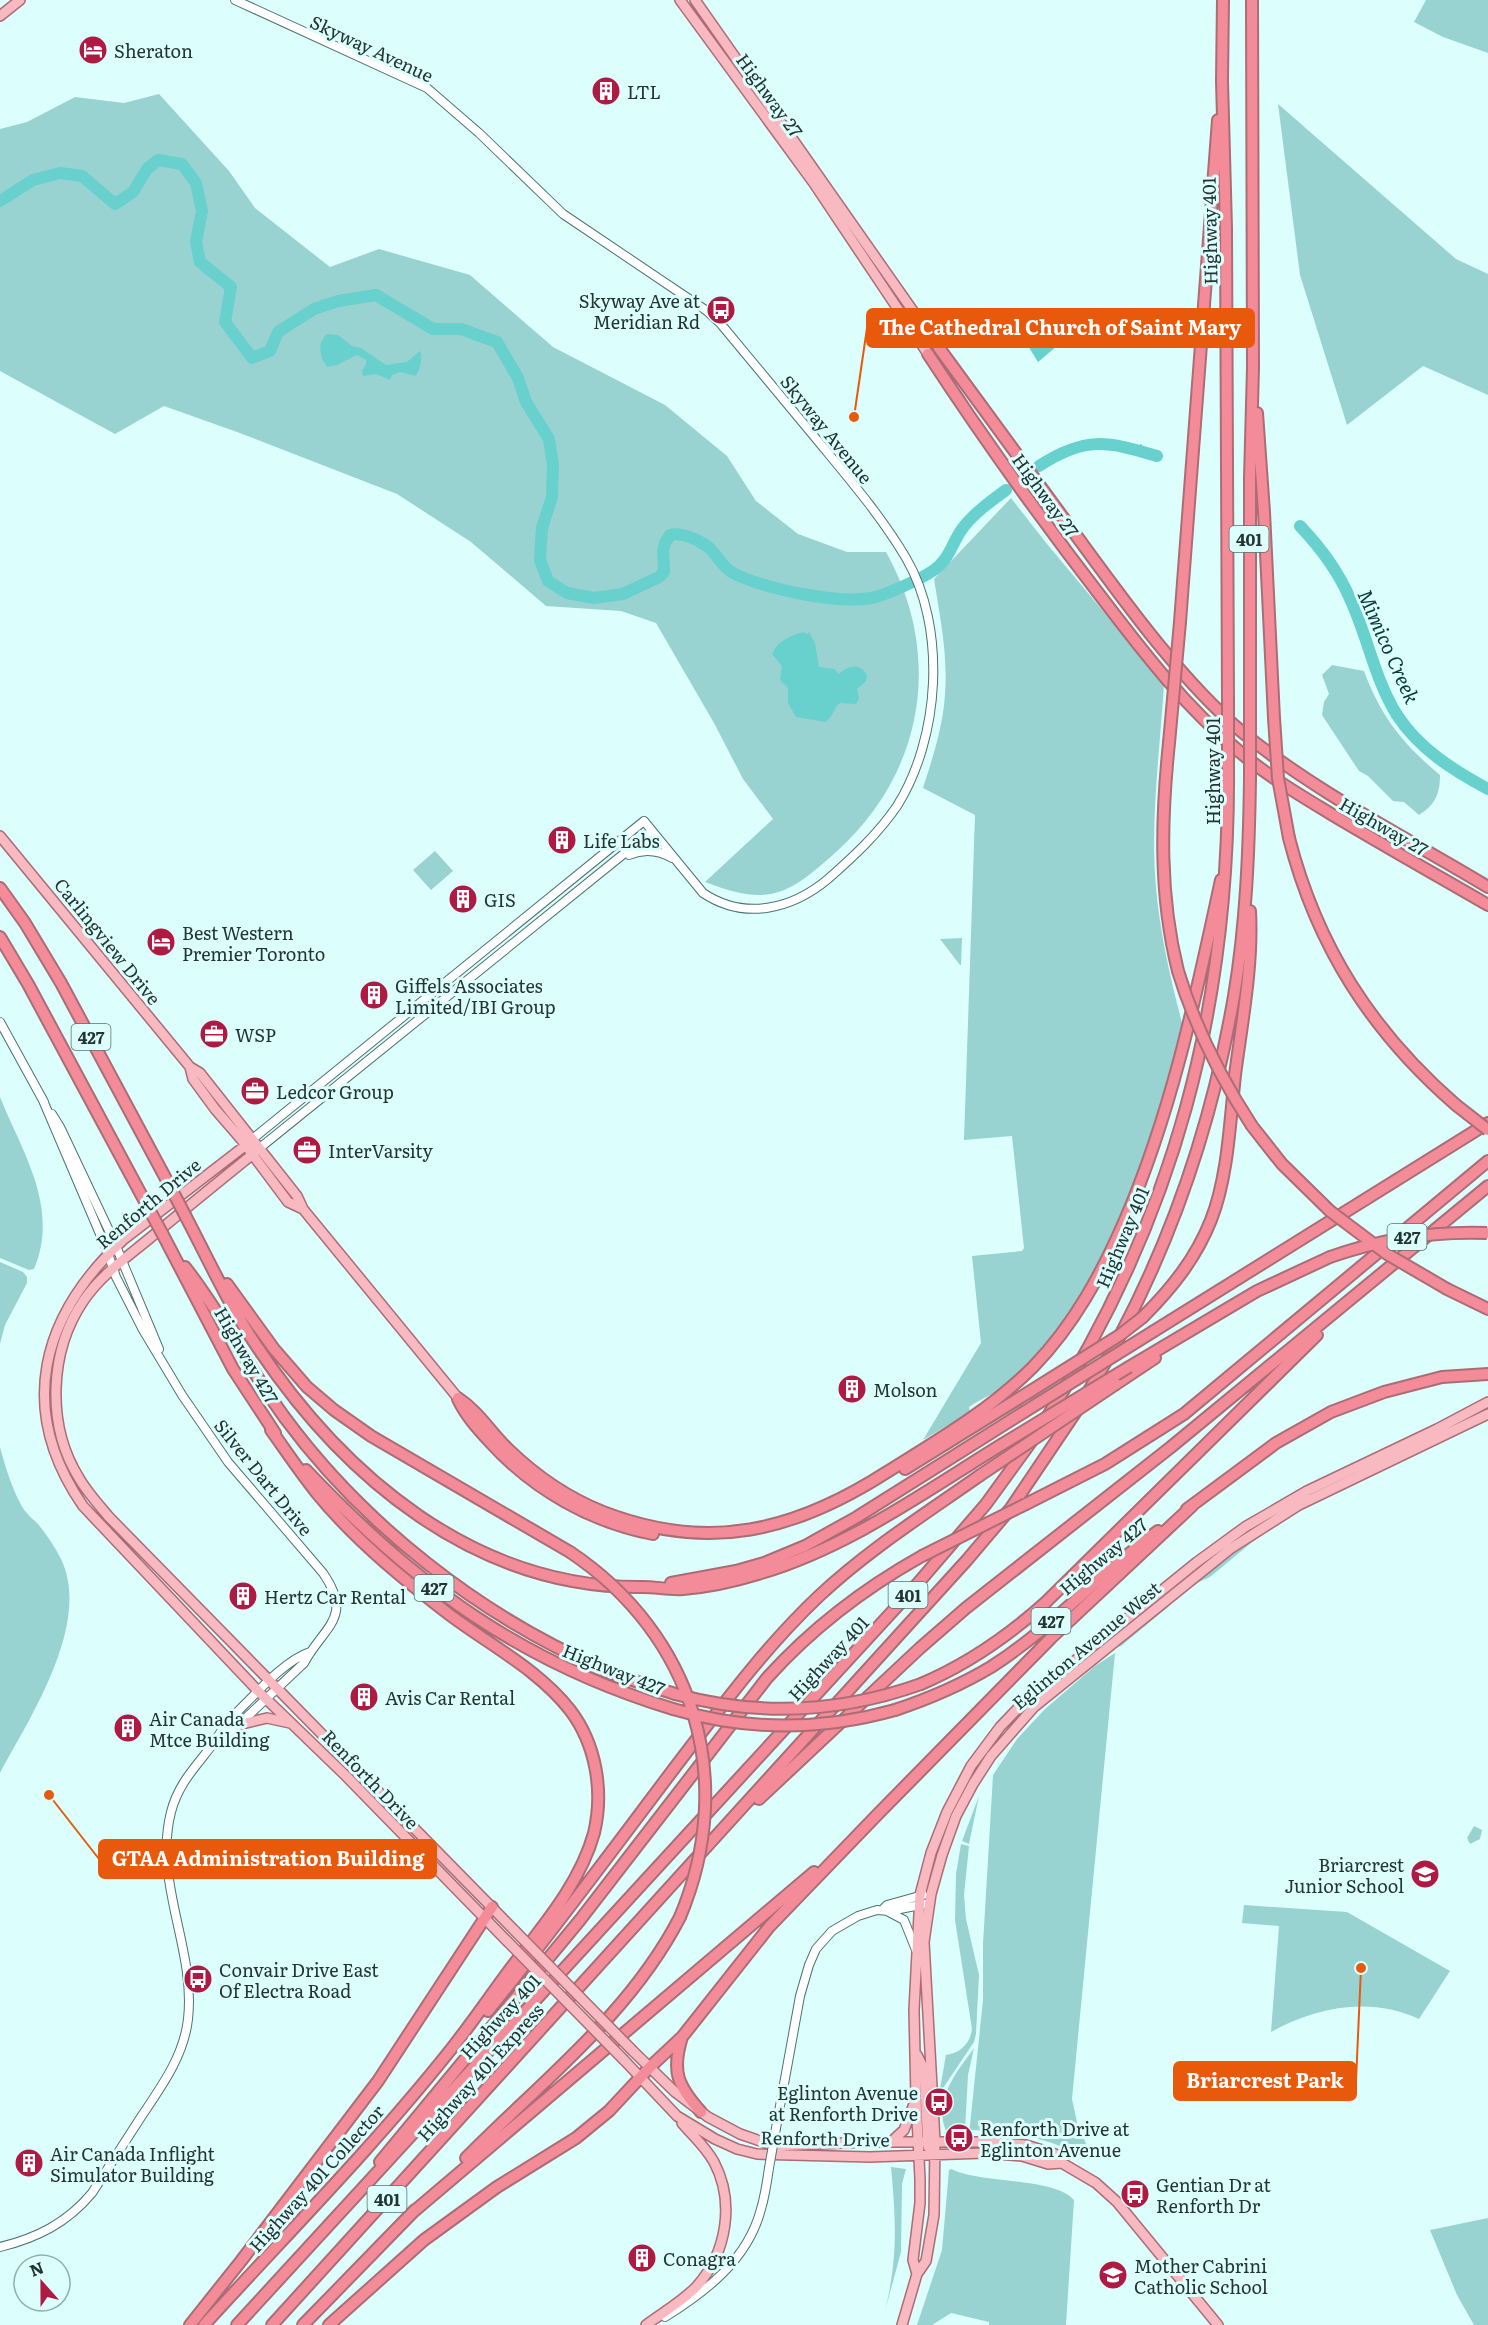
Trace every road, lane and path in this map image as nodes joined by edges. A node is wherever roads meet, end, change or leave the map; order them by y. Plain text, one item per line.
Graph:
1 (20, 0) edge
2 (235, 0) edge
3 (680, 0) edge
4 (695, 0) edge
5 (1223, 0) edge
6 (1252, 0) edge
7 (0, 16) edge
8 (1222, 81) junction
9 (939, 348) joint
10 (928, 354) joint
11 (1253, 368) junction
12 (652, 831) junction
13 (0, 836) edge
14 (1228, 844) junction
15 (1422, 847) junction
16 (622, 858) junction
17 (679, 864) junction
18 (1247, 875) junction
19 (1488, 880) edge
20 (1488, 887) edge
21 (0, 888) edge
22 (1488, 905) edge
23 (0, 937) edge
24 (0, 1022) edge
25 (1488, 1123) edge
26 (1488, 1130) edge
27 (249, 1142) junction
28 (256, 1151) junction
29 (1488, 1161) edge
30 (1488, 1186) edge
31 (1487, 1233) edge
32 (165, 1239) junction
33 (198, 1240) junction
34 (112, 1251) junction
35 (121, 1260) junction
36 (113, 1268) junction
37 (1376, 1280) junction
38 (1488, 1309) edge
39 (1209, 1319) junction
40 (167, 1370) junction
41 (1488, 1374) edge
42 (458, 1398) junction
43 (1488, 1402) edge
44 (1488, 1414) edge
45 (272, 1430) junction
46 (1192, 1506) junction
47 (650, 1587) junction
48 (310, 1652) junction
49 (271, 1680) junction
50 (278, 1688) junction
51 (263, 1695) junction
52 (293, 1723) junction
53 (238, 1725) junction
54 (221, 1734) junction
55 (876, 1816) junction
56 (711, 1841) junction
57 (930, 1899) junction
58 (919, 1900) junction
59 (492, 1907) junction
60 (883, 1909) junction
61 (484, 1918) junction
62 (916, 1950) junction
63 (682, 2037) junction
64 (450, 2051) junction
65 (923, 2063) junction
66 (650, 2067) junction
67 (641, 2077) junction
68 (916, 2098) junction
69 (701, 2112) junction
70 (677, 2116) junction
71 (927, 2141) junction
72 (891, 2142) junction
73 (927, 2156) junction
74 (1062, 2163) junction
75 (343, 2210) junction
76 (412, 2213) junction
77 (0, 2247) edge
78 (917, 2274) junction
79 (190, 2325) edge
80 (204, 2325) edge
81 (237, 2325) edge
82 (272, 2325) edge
83 (303, 2325) edge
84 (329, 2325) edge
85 (648, 2325) edge
86 (902, 2325) edge
87 (1218, 2325) edge

1 - 7 main road
2 - 17 street, Skyway Avenue
3 - 10 main road, Highway 27
4 - 9 main road, Highway 27
5 - 8 highway, Highway 401 / 401
6 - 11 highway, Highway 401 / 401
8 - 14 highway, Highway 401 / 401, bridge
8 - 38 highway, bridge
9 - 15 highway, Highway 27
10 - 22 highway, Highway 27
11 - 18 highway, Highway 401 / 401, bridge
11 - 26 highway, bridge
12 - 16 street
12 - 17 street, Skyway Avenue
12 - 27 street, Skyway Avenue
13 - 27 main road, Carlingview Drive
14 - 42 highway
14 - 75 highway, Highway 401 / 401
15 - 19 highway
15 - 20 highway, Highway 27
16 - 17 street
16 - 28 street
18 - 42 highway, bridge
18 - 56 highway, Highway 401 / 401
21 - 33 highway, Highway 427 / 427, bridge
23 - 32 highway, Highway 427 / 427, bridge
24 - 34 street, Silver Dart Drive
25 - 47 highway, bridge
27 - 28 main road, Carlingview Drive
27 - 34 main road, Renforth Drive
28 - 35 main road, Renforth Drive
28 - 42 main road, Carlingview Drive
29 - 75 highway, bridge
30 - 37 highway
31 - 39 highway, Highway 427 / 427, bridge
32 - 37 highway, bridge
32 - 45 highway, Highway 427 / 427
33 - 47 highway, Highway 427 / 427
33 - 76 highway, bridge
34 - 35 street, Silver Dart Drive
34 - 36 street, Silver Dart Drive
34 - 51 main road, Renforth Drive
35 - 36 main road, Renforth Drive
35 - 40 street, Silver Dart Drive
36 - 40 street, Silver Dart Drive
36 - 49 main road, Renforth Drive
37 - 56 highway
39 - 47 highway, Highway 427 / 427, bridge
39 - 64 highway, bridge
40 - 48 street, Silver Dart Drive
41 - 46 highway, Highway 427 / 427
43 - 58 main road, Eglinton Avenue West
44 - 57 main road, Eglinton Avenue West
45 - 46 highway, Highway 427 / 427, bridge
45 - 64 highway
46 - 55 highway
48 - 49 street
48 - 50 street
49 - 50 main road, Renforth Drive
49 - 51 street
50 - 51 street
50 - 59 main road, Renforth Drive
51 - 52 main road, Renforth Drive
51 - 53 street
51 - 54 street
52 - 53 main road
52 - 61 main road, Renforth Drive
53 - 54 street
54 - 77 street
55 - 63 highway
55 - 76 highway
56 - 82 highway, Highway 401 Express / 401
57 - 58 street
57 - 65 main road, Eglinton Avenue West
58 - 60 street
58 - 62 main road, Eglinton Avenue West
59 - 61 highway
59 - 66 main road, Renforth Drive, bridge
60 - 62 street
60 - 85 street, bridge
61 - 67 main road, Renforth Drive, bridge
61 - 79 highway
62 - 65 main road, Eglinton Avenue West
63 - 66 highway
63 - 69 highway
64 - 80 highway, Highway 401 Collector / 401
65 - 68 main road, Eglinton Avenue West
65 - 71 main road, Eglinton Avenue West
66 - 67 highway
66 - 69 main road, Renforth Drive
67 - 70 main road, Renforth Drive
67 - 84 highway
68 - 71 main road, Eglinton Avenue West
68 - 72 main road
69 - 72 main road, Renforth Drive
70 - 73 main road, Renforth Drive
70 - 85 main road
71 - 72 main road, Renforth Drive
71 - 73 main road, Eglinton Avenue West
71 - 73 main road, Eglinton Avenue West
71 - 74 main road, Renforth Drive
73 - 74 main road, Renforth Drive
73 - 78 main road, Eglinton Avenue West
73 - 78 main road, Eglinton Avenue West
74 - 87 main road, Renforth Drive
75 - 81 highway, 401
76 - 83 highway, 401
78 - 86 main road, Eglinton Avenue West

